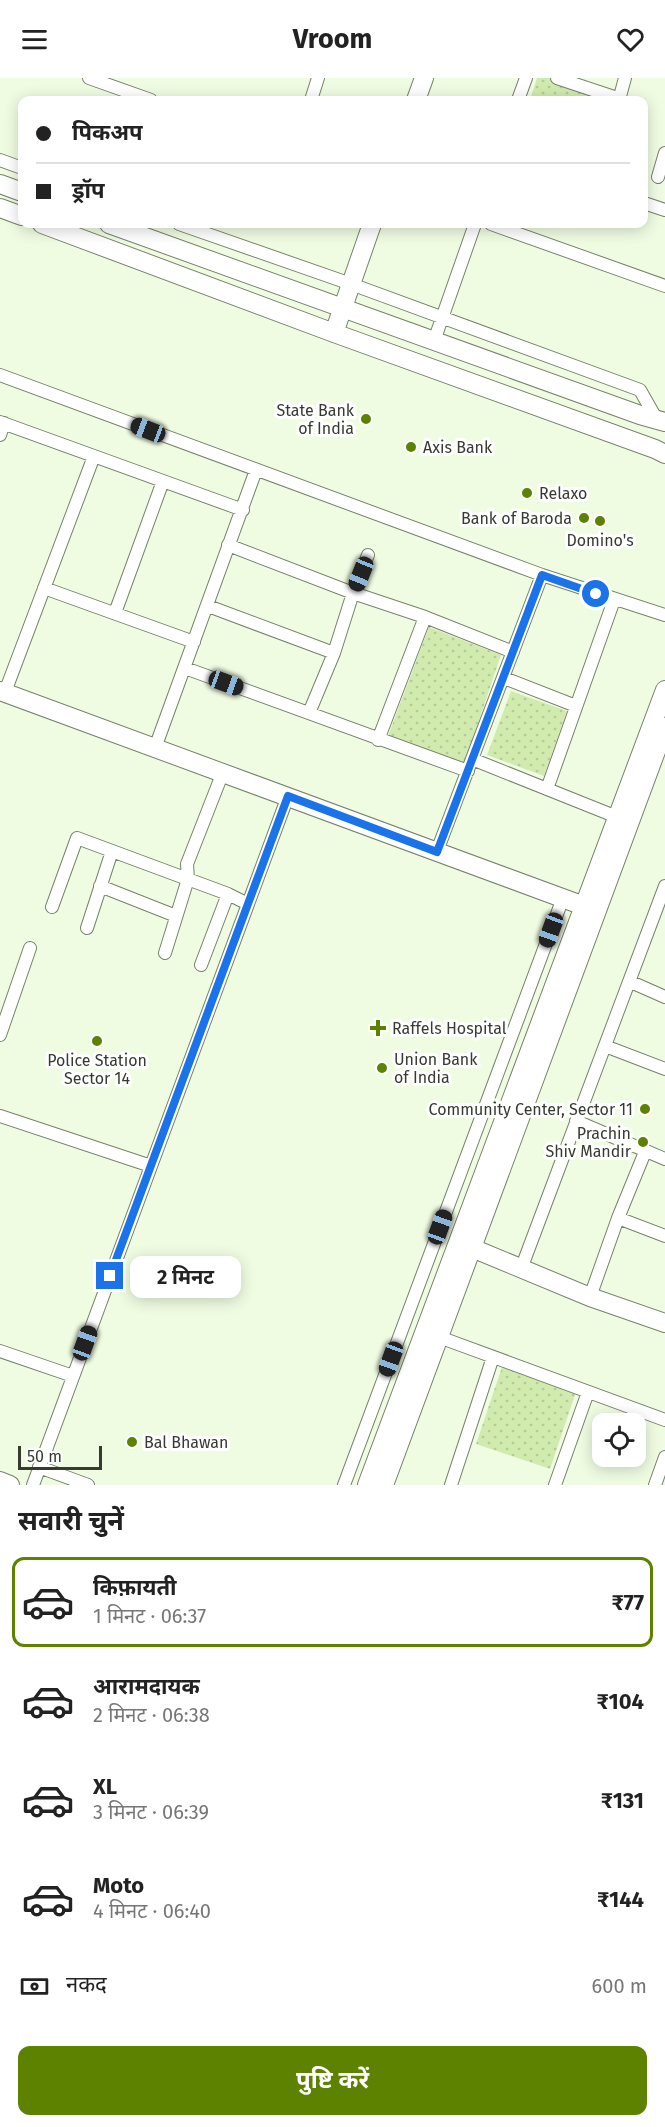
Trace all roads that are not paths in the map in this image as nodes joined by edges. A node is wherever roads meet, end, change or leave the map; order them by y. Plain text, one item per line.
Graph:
1 (89, 78) edge
2 (318, 78) edge
3 (424, 78) edge
4 (526, 78) edge
5 (557, 78) edge
6 (625, 78) edge
7 (140, 96) edge
8 (312, 96) edge
9 (417, 96) edge
10 (519, 96) edge
11 (608, 96) edge
12 (620, 96) edge
13 (665, 153) edge
14 (0, 160) edge
15 (18, 167) edge
16 (661, 178) edge
17 (0, 184) edge
18 (18, 191) edge
19 (648, 204) edge
20 (0, 208) edge
21 (665, 210) edge
22 (18, 215) edge
23 (53, 228) edge
24 (120, 228) edge
25 (190, 228) edge
26 (371, 228) edge
27 (474, 228) edge
28 (502, 228) edge
29 (351, 284) junction
30 (665, 286) edge
31 (343, 308) junction
32 (441, 319) junction
33 (333, 333) junction
34 (434, 341) junction
35 (0, 375) edge
36 (661, 421) edge
37 (1, 427) edge
38 (665, 454) edge
39 (94, 456) junction
40 (256, 470) junction
41 (163, 481) junction
42 (243, 510) junction
43 (228, 545) junction
44 (368, 555) dead end
45 (542, 575) junction
46 (44, 588) junction
47 (353, 593) junction
48 (614, 600) junction
49 (208, 606) junction
50 (115, 614) junction
51 (665, 615) edge
52 (425, 617) junction
53 (194, 642) junction
54 (513, 652) junction
55 (334, 653) junction
56 (185, 668) junction
57 (504, 678) junction
58 (665, 690) edge
59 (3, 691) edge
60 (576, 706) junction
61 (309, 713) junction
62 (665, 727) edge
63 (378, 740) junction
64 (155, 748) junction
65 (470, 765) junction
66 (223, 772) junction
67 (547, 789) junction
68 (288, 796) junction
69 (617, 817) junction
70 (112, 851) junction
71 (437, 852) junction
72 (188, 879) junction
73 (100, 886) junction
74 (665, 886) edge
75 (228, 894) junction
76 (563, 898) junction
77 (248, 904) junction
78 (584, 906) junction
79 (52, 907) dead end
80 (176, 916) junction
81 (87, 927) dead end
82 (30, 948) dead end
83 (165, 953) dead end
84 (201, 965) dead end
85 (631, 982) junction
86 (665, 997) edge
87 (0, 1035) edge
88 (604, 1046) junction
89 (665, 1069) edge
90 (0, 1116) edge
91 (576, 1121) junction
92 (645, 1152) junction
93 (665, 1160) edge
94 (151, 1166) junction
95 (618, 1218) junction
96 (665, 1236) edge
97 (472, 1248) junction
98 (520, 1269) junction
99 (590, 1297) junction
100 (407, 1317) junction
101 (665, 1323) edge
102 (433, 1331) junction
103 (0, 1351) edge
104 (493, 1357) junction
105 (73, 1376) junction
106 (588, 1392) junction
107 (665, 1420) edge
108 (665, 1457) edge
109 (39, 1467) junction
110 (0, 1481) edge
111 (10, 1485) edge
112 (33, 1485) edge
113 (88, 1485) edge
114 (344, 1485) edge
115 (367, 1485) edge
116 (384, 1485) edge
117 (451, 1485) edge
118 (555, 1485) edge
119 (655, 1485) edge

1 - 7 street
2 - 8 street
3 - 9 street
4 - 10 street
5 - 11 street
6 - 12 street
13 - 16 street
14 - 15 street
17 - 18 street
19 - 21 street
20 - 22 street
23 - 33 street
24 - 31 street
25 - 29 street
26 - 29 street
27 - 32 street
28 - 30 street
29 - 31 street
29 - 32 street
31 - 33 street
31 - 34 street
32 - 34 street
32 - 36 street
33 - 38 street
34 - 36 street
35 - 40 street
37 - 39 street
39 - 41 street
39 - 46 street
40 - 42 street
40 - 45 street
41 - 42 street
41 - 50 street
42 - 43 street
43 - 47 street
43 - 49 street
44 - 47 street
45 - 48 street
45 - 54 street
46 - 50 street
46 - 59 street
47 - 52 street
47 - 55 street
48 - 51 street
48 - 60 street
49 - 53 street
49 - 55 street
50 - 53 street
52 - 54 street
52 - 63 street
53 - 56 street
54 - 57 street
55 - 61 street
56 - 61 street
56 - 64 street
57 - 60 street
57 - 65 street
58 - 69 street
59 - 64 street
60 - 67 street
61 - 63 street
62 - 97 street
63 - 65 street
64 - 66 street
65 - 67 street
65 - 71 street
66 - 68 street
66 - 72 street
67 - 69 street
68 - 71 street
68 - 77 street
69 - 78 street
70 - 72 street
70 - 73 street
70 - 79 street
71 - 76 street
72 - 75 street
72 - 80 street
73 - 80 street
73 - 81 street
74 - 85 street
75 - 77 street
75 - 84 street
76 - 78 street
76 - 100 street
77 - 94 street
78 - 102 street
80 - 83 street
82 - 87 street
85 - 86 street
85 - 88 street
88 - 89 street
88 - 91 street
90 - 94 street
91 - 92 street
91 - 98 street
92 - 93 street
92 - 95 street
94 - 105 street
95 - 96 street
95 - 99 street
97 - 98 street
97 - 102 street
98 - 99 street
99 - 101 street
100 - 102 street
100 - 114 street
102 - 104 street
102 - 115 street
102 - 116 street
103 - 105 street
104 - 106 street
104 - 117 street
105 - 109 street
106 - 107 street
106 - 118 street
108 - 119 street
109 - 112 street
109 - 113 street
110 - 111 street

